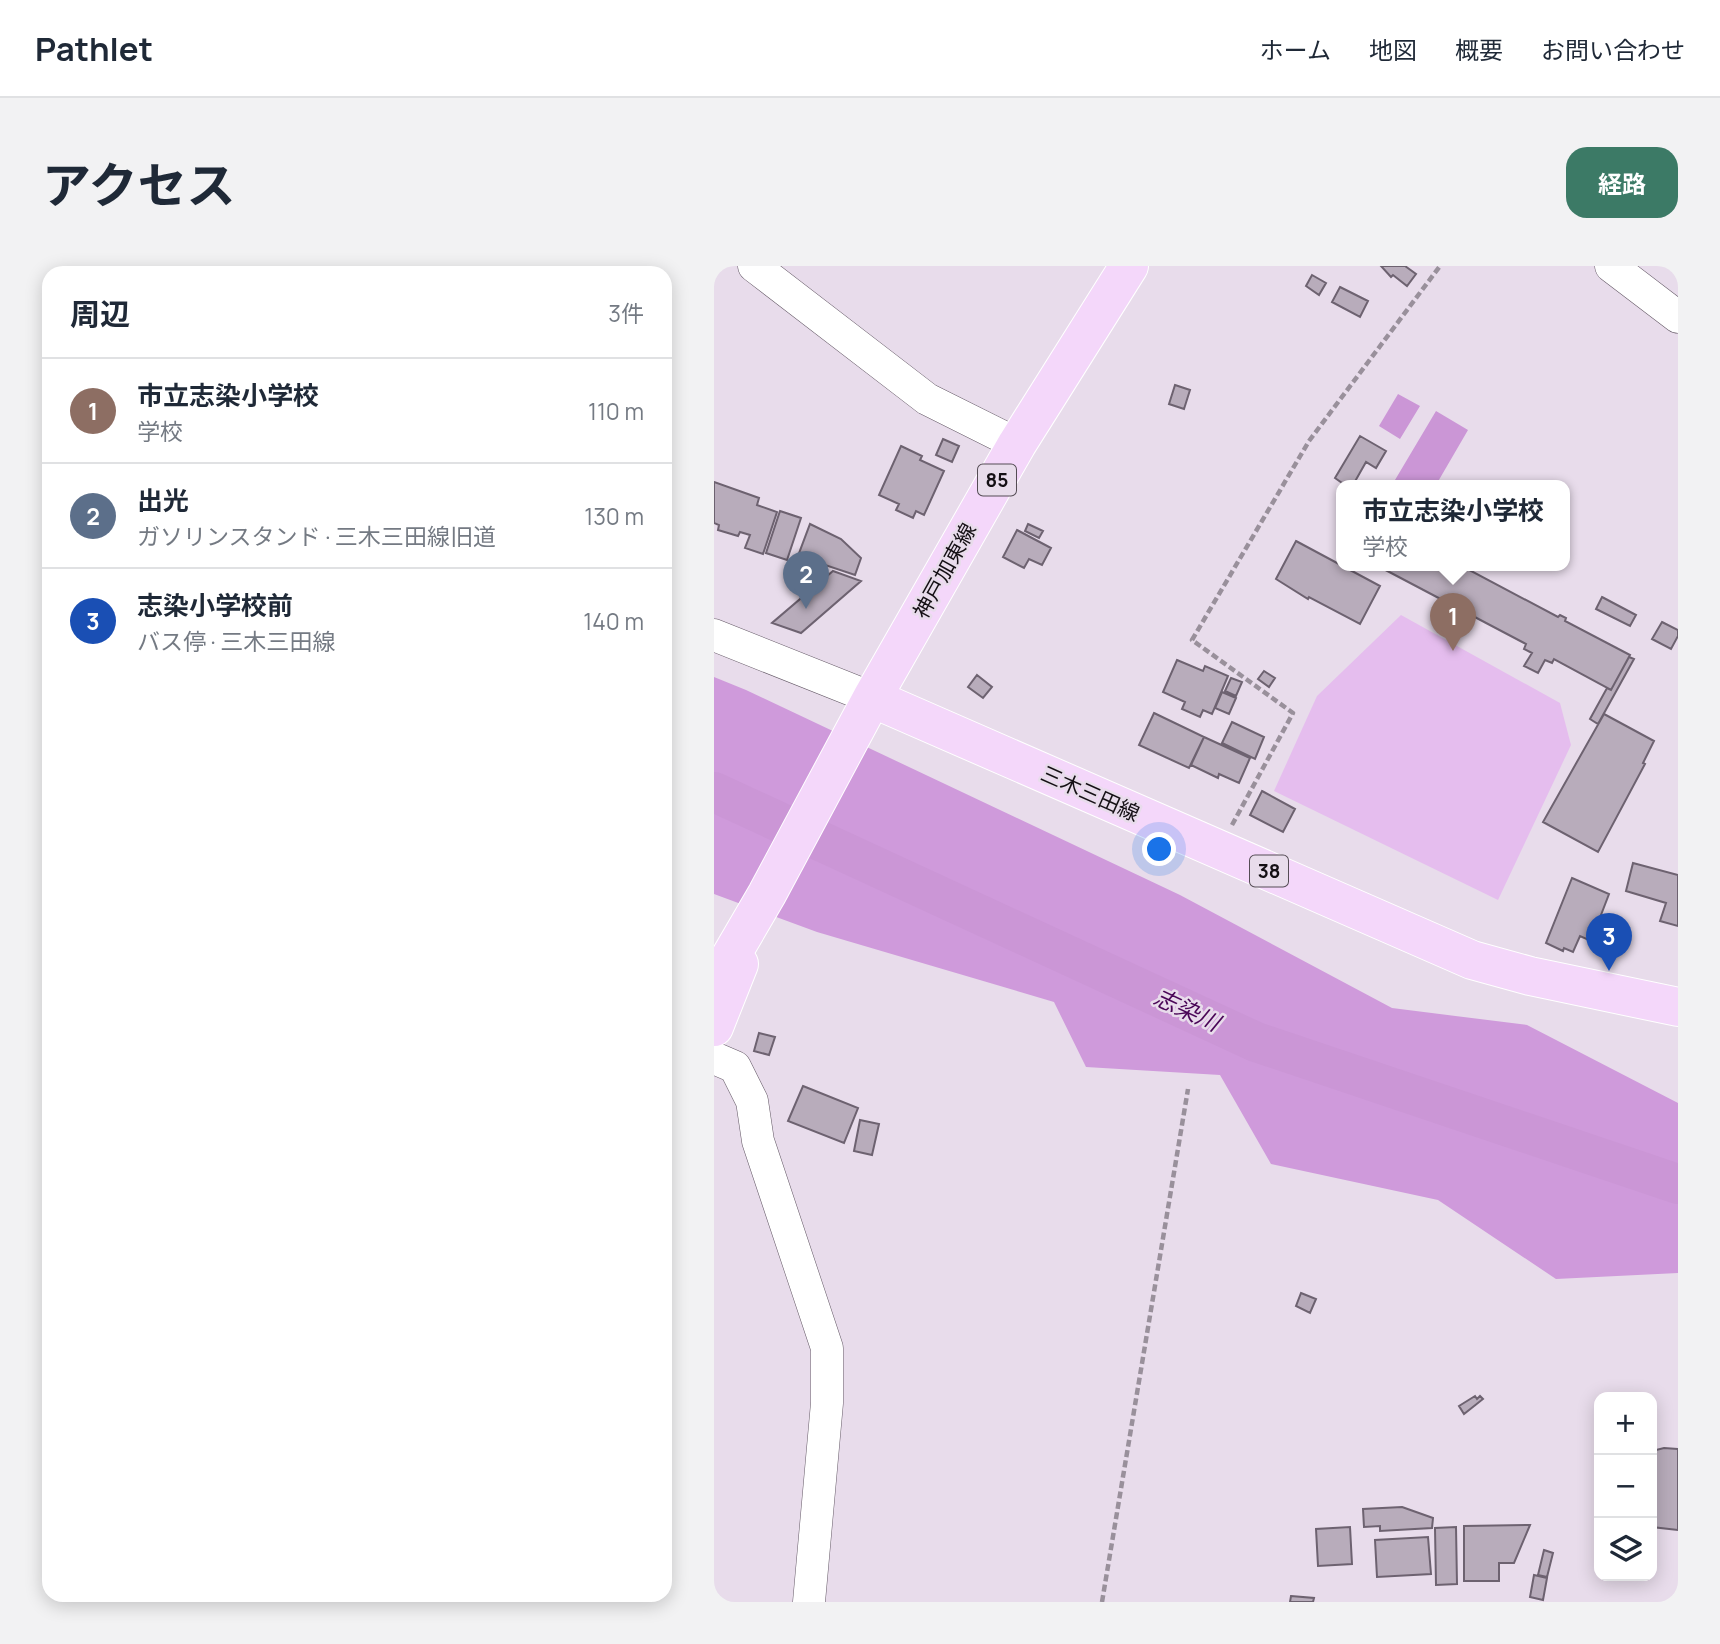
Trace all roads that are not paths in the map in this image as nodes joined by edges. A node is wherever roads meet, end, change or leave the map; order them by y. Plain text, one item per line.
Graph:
1 (754, 266) edge
2 (1129, 266) edge
3 (1611, 266) edge
4 (1677, 316) edge
5 (1017, 444) junction
6 (714, 635) edge
7 (872, 698) junction
8 (767, 894) junction
9 (714, 985) edge
10 (1677, 1002) edge
11 (714, 1027) edge
12 (714, 1058) edge
13 (809, 1602) edge

1 - 5 street
2 - 5 main road, 神戸加東線 / 85
3 - 4 street
5 - 7 main road, 神戸加東線 / 85
6 - 7 street
7 - 8 main road
7 - 10 main road, 三木三田線 / 38
8 - 9 main road
8 - 11 main road
12 - 13 street

